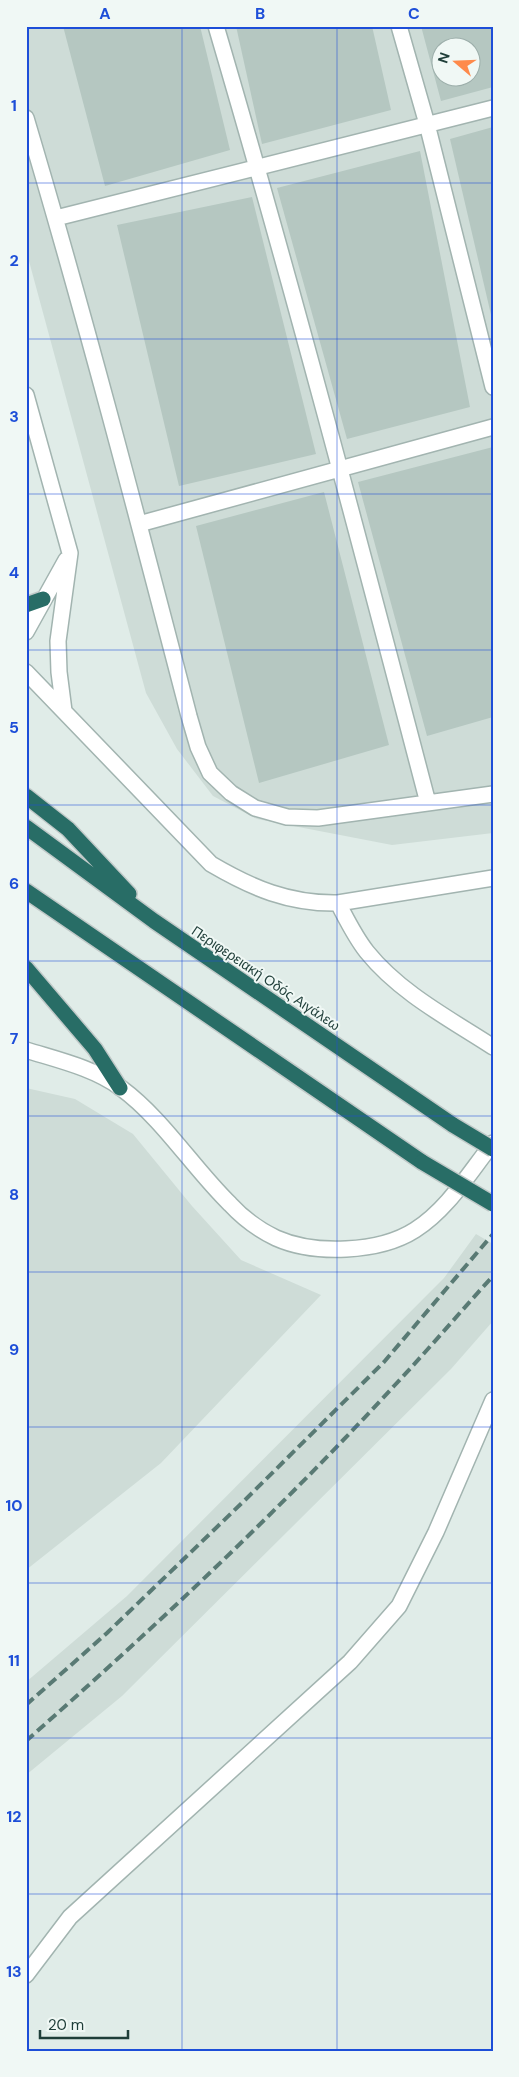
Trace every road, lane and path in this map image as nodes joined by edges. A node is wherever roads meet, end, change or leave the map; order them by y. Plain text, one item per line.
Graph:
1 (216, 26) edge
2 (399, 26) edge
3 (493, 108) edge
4 (26, 118) edge
5 (427, 124) junction
6 (258, 168) junction
7 (56, 218) junction
8 (493, 387) edge
9 (26, 395) edge
10 (493, 426) edge
11 (340, 468) junction
12 (139, 524) junction
13 (70, 552) junction
14 (43, 598) junction
15 (26, 604) edge
16 (26, 632) edge
17 (26, 672) edge
18 (64, 711) junction
19 (493, 794) edge
20 (26, 796) edge
21 (428, 803) junction
22 (26, 827) edge
23 (493, 878) edge
24 (26, 891) edge
25 (338, 903) junction
26 (154, 921) junction
27 (26, 968) edge
28 (493, 1046) edge
29 (26, 1050) edge
30 (120, 1088) junction
31 (493, 1143) edge
32 (493, 1148) edge
33 (493, 1204) edge
34 (493, 1400) edge
35 (26, 1975) edge

1 - 6 street
2 - 5 street
3 - 5 street
4 - 7 street
5 - 6 street
5 - 8 street
6 - 7 street
6 - 11 street
7 - 12 street
9 - 13 street
10 - 11 street
11 - 12 street
11 - 21 street
12 - 21 street
13 - 14 street
13 - 18 street
14 - 15 highway
14 - 16 street
17 - 18 street
18 - 25 street
19 - 21 street
20 - 26 highway
22 - 26 highway, Περιφερειακή Οδός Αιγάλεω
23 - 25 street
24 - 33 highway, bridge
25 - 28 street
26 - 32 highway, Περιφερειακή Οδός Αιγάλεω, bridge
27 - 30 highway
29 - 30 street
30 - 31 street
34 - 35 street

